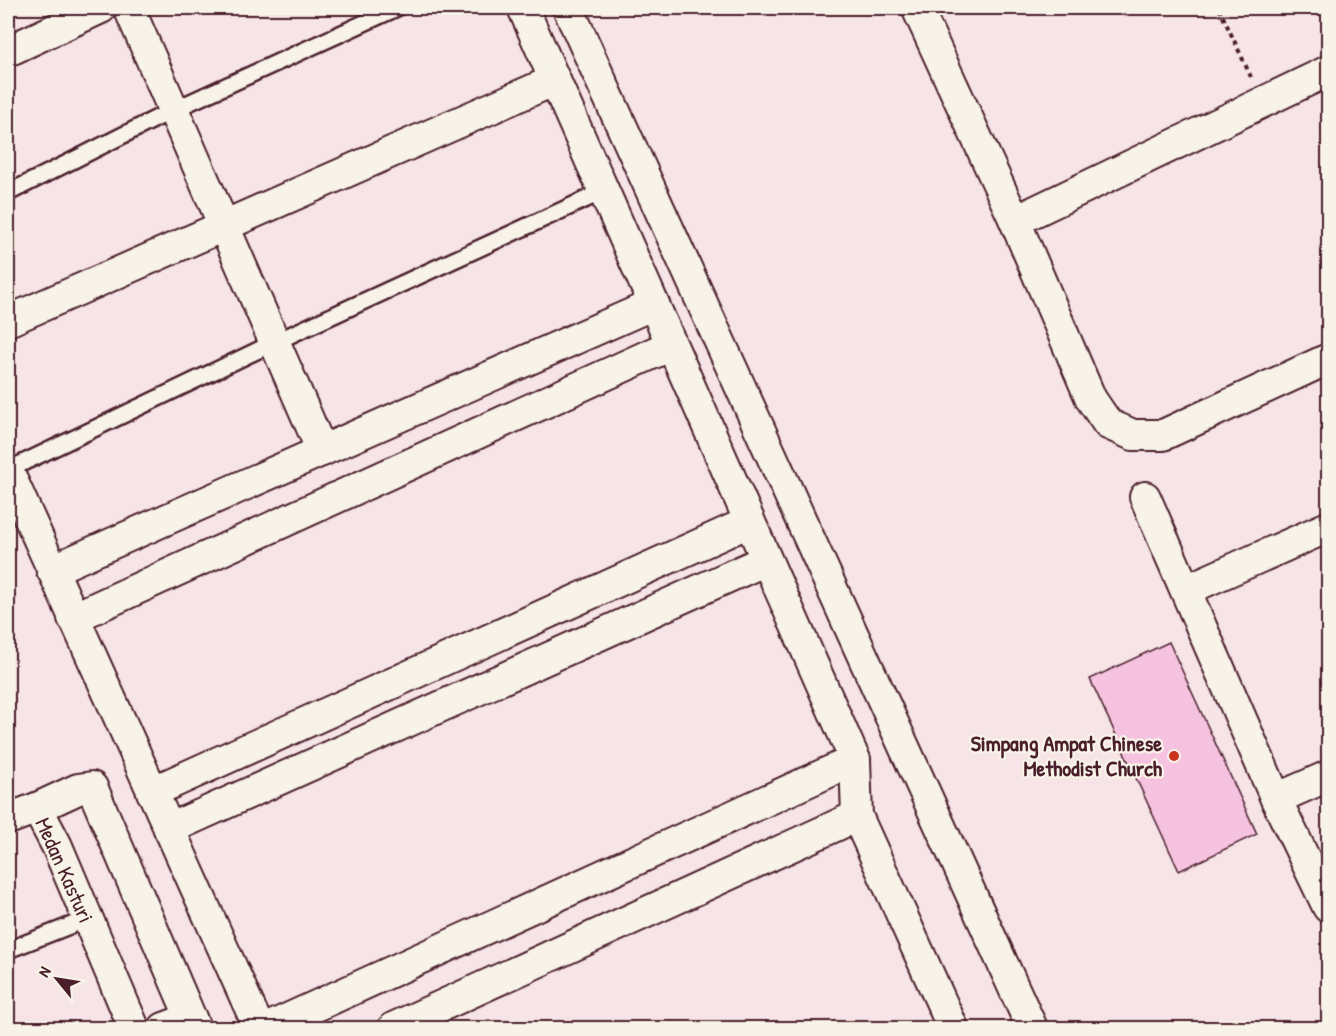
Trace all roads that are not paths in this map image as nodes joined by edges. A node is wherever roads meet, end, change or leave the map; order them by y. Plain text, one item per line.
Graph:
1 (101, 8) edge
2 (129, 8) edge
3 (397, 8) edge
4 (523, 8) edge
5 (568, 8) edge
6 (917, 8) edge
7 (8, 51) edge
8 (1329, 71) edge
9 (555, 80) junction
10 (173, 110) junction
11 (604, 191) junction
12 (8, 193) edge
13 (1015, 221) junction
14 (224, 226) junction
15 (654, 304) junction
16 (8, 321) edge
17 (275, 342) junction
18 (671, 345) junction
19 (1329, 359) edge
20 (739, 383) junction
21 (697, 401) junction
22 (763, 438) junction
23 (322, 451) junction
24 (721, 458) junction
25 (8, 470) edge
26 (1145, 497) dead end
27 (750, 522) junction
28 (1329, 527) edge
29 (766, 560) junction
30 (52, 570) junction
31 (1186, 590) junction
32 (73, 618) junction
33 (855, 760) junction
34 (1329, 776) edge
35 (152, 792) junction
36 (1276, 799) junction
37 (37, 808) junction
38 (857, 816) junction
39 (8, 819) edge
40 (169, 829) junction
41 (1329, 907) edge
42 (87, 919) junction
43 (8, 950) edge
44 (183, 1025) edge
45 (134, 1029) edge
46 (259, 1029) edge
47 (268, 1029) edge
48 (393, 1029) edge
49 (953, 1029) edge
50 (1032, 1029) edge

1 - 7 street
2 - 10 street
3 - 10 lane
4 - 9 street
5 - 20 street
6 - 13 street
8 - 13 street
9 - 11 street
9 - 14 street
10 - 12 lane
10 - 14 street
11 - 15 street
11 - 17 lane
13 - 19 street
14 - 16 street
14 - 17 street
15 - 18 street
15 - 23 street
17 - 23 street
17 - 25 lane
18 - 21 street
18 - 32 street
20 - 21 street
20 - 22 street
21 - 24 street
22 - 24 street
22 - 50 street
23 - 30 street
24 - 27 street
25 - 30 street
26 - 31 street
27 - 29 street
27 - 35 street
28 - 31 street
29 - 33 street
29 - 40 street
30 - 32 street
31 - 36 street
32 - 35 street
33 - 38 street
33 - 47 street
34 - 36 street
35 - 40 street
36 - 41 street
37 - 39 street, Medan Kasturi
37 - 42 street, Medan Kasturi
37 - 44 street
38 - 48 street
38 - 49 street
40 - 46 street
42 - 43 lane
42 - 45 street, Medan Kasturi

